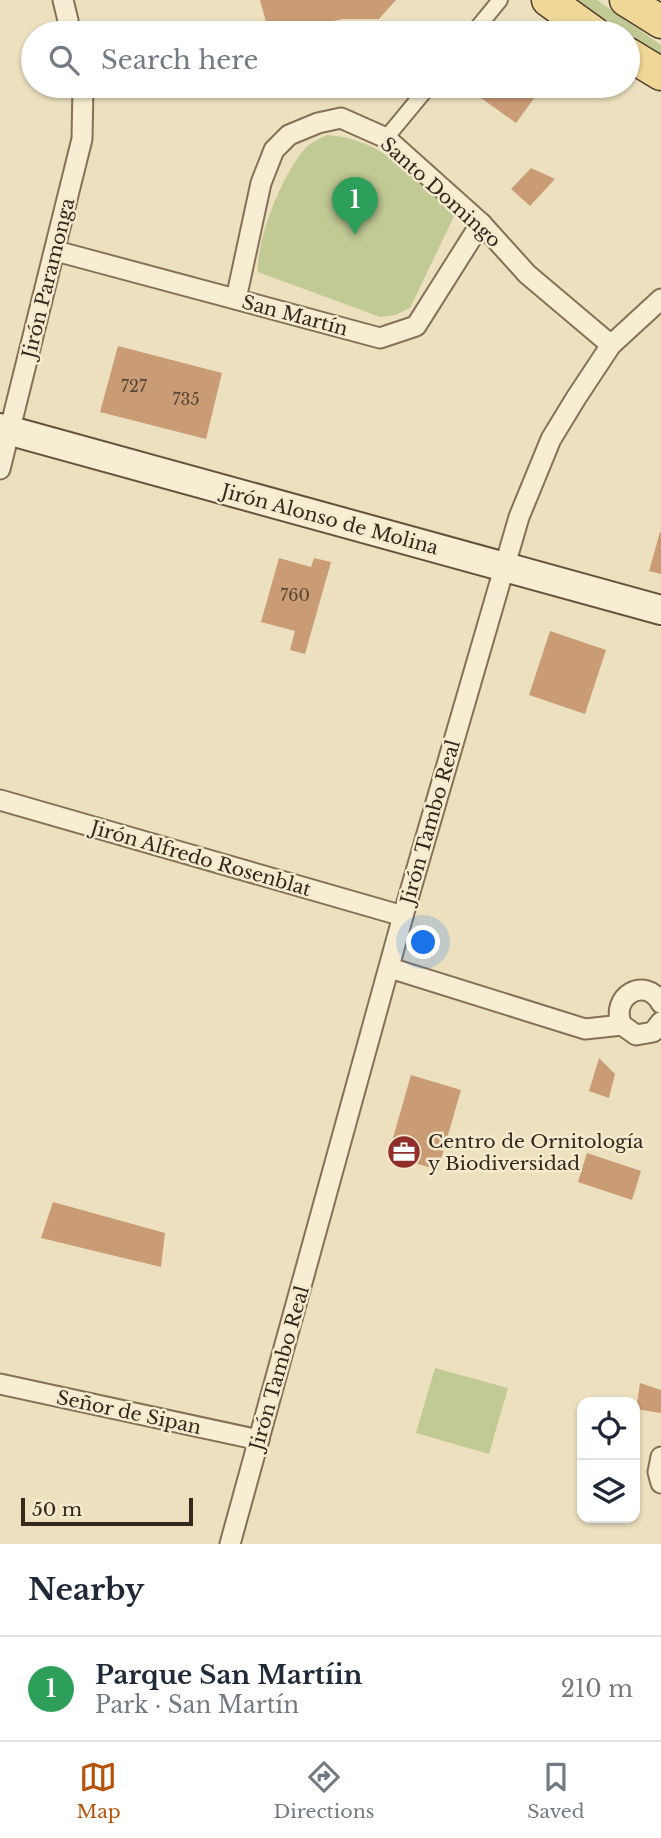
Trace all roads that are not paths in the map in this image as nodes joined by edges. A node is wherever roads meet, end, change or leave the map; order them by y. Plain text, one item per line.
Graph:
1 (63, 0) edge
2 (500, 0) edge
3 (548, 0) edge
4 (626, 0) edge
5 (68, 21) edge
6 (482, 21) edge
7 (577, 21) edge
8 (661, 22) edge
9 (640, 61) edge
10 (661, 74) edge
11 (83, 98) edge
12 (419, 98) edge
13 (386, 138) junction
14 (481, 223) junction
15 (56, 251) junction
16 (236, 299) junction
17 (661, 299) edge
18 (611, 345) junction
19 (5, 429) edge
20 (0, 469) edge
21 (503, 566) junction
22 (661, 610) edge
23 (0, 800) edge
24 (402, 916) junction
25 (390, 968) junction
26 (660, 998) edge
27 (661, 1022) edge
28 (622, 1025) junction
29 (0, 1384) edge
30 (259, 1440) junction
31 (661, 1457) edge
32 (661, 1483) edge
33 (230, 1544) edge

1 - 5 street
2 - 6 street
3 - 7 main road
4 - 8 main road
9 - 10 main road
11 - 15 street, Jirón Paramonga
12 - 13 street
13 - 14 street, Santo Domingo
13 - 16 street, Santo Domingo
14 - 16 street, San Martín
14 - 18 street, Santo Domingo
15 - 16 street, San Martín
15 - 19 street, Jirón Paramonga
17 - 18 street, Jirón Tambo Real
18 - 21 street, Jirón Tambo Real
19 - 20 street, Jirón Paramonga
19 - 21 main road, Jirón Alonso de Molina
21 - 22 main road, Jirón Alonso de Molina
21 - 24 street, Jirón Tambo Real
23 - 24 street, Jirón Alfredo Rosenblat
24 - 25 street, Jirón Tambo Real
25 - 28 street
25 - 30 street, Jirón Tambo Real
26 - 28 street
27 - 28 street
29 - 30 street, Señor de Sipan
30 - 33 street, Jirón Tambo Real
31 - 32 street

